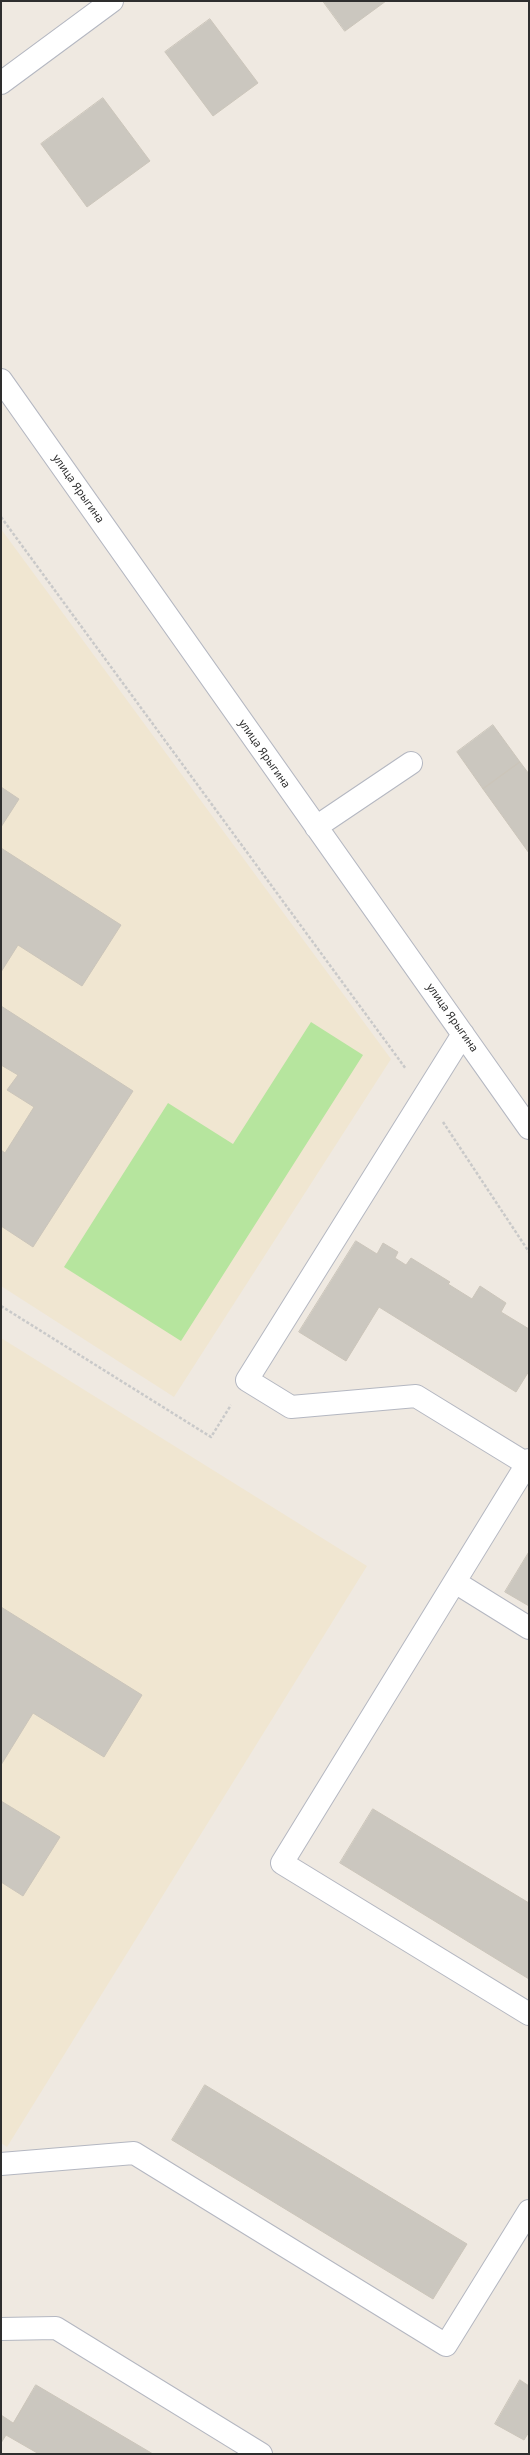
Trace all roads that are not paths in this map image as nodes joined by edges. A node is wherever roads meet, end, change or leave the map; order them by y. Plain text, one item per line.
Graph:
1 (112, 1) edge
2 (1, 83) edge
3 (1, 380) edge
4 (411, 763) dead end
5 (316, 827) junction
6 (463, 1034) junction
7 (529, 1128) edge
8 (528, 1462) edge
9 (455, 1582) junction
10 (529, 1628) edge
11 (529, 2014) edge
12 (1, 2164) edge
13 (529, 2211) edge
14 (1, 2328) edge
15 (261, 2454) edge

1 - 2 street
3 - 5 street, улица Ярыгина
4 - 5 street
5 - 6 street, улица Ярыгина
6 - 7 street, улица Ярыгина
6 - 8 street
8 - 9 street
9 - 10 street
9 - 11 street
12 - 13 street
14 - 15 street

